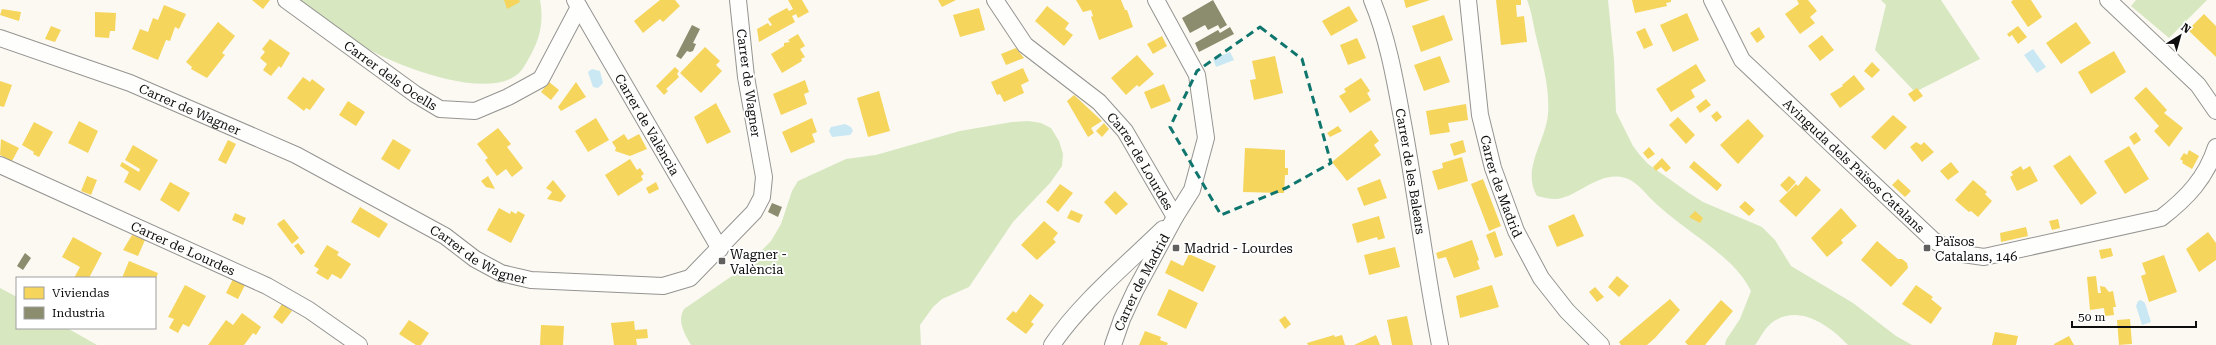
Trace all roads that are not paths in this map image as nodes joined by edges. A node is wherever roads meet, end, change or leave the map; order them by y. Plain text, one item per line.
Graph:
1 (286, 0) edge
2 (738, 0) edge
3 (995, 0) edge
4 (1156, 0) edge
5 (1372, 0) edge
6 (1468, 0) edge
7 (1712, 0) edge
8 (2108, 0) edge
9 (577, 4) edge
10 (0, 38) edge
11 (2216, 111) edge
12 (2216, 147) edge
13 (0, 165) edge
14 (1175, 217) junction
15 (720, 249) junction
16 (359, 345) edge
17 (1052, 345) edge
18 (1113, 345) edge
19 (1440, 345) edge
20 (1601, 345) edge

1 - 9 street, Carrer dels Ocells
2 - 15 street, Carrer de Wagner
3 - 14 street, Carrer de Lourdes
4 - 14 street, Carrer de Madrid
5 - 19 street, Carrer de les Balears
6 - 20 street, Carrer de Madrid
7 - 12 street, Avinguda dels Països Catalans
8 - 11 street
9 - 15 street, Carrer de València
10 - 15 street, Carrer de Wagner
13 - 16 street, Carrer de Lourdes
14 - 17 street, Carrer de Lourdes
14 - 18 street, Carrer de Madrid

